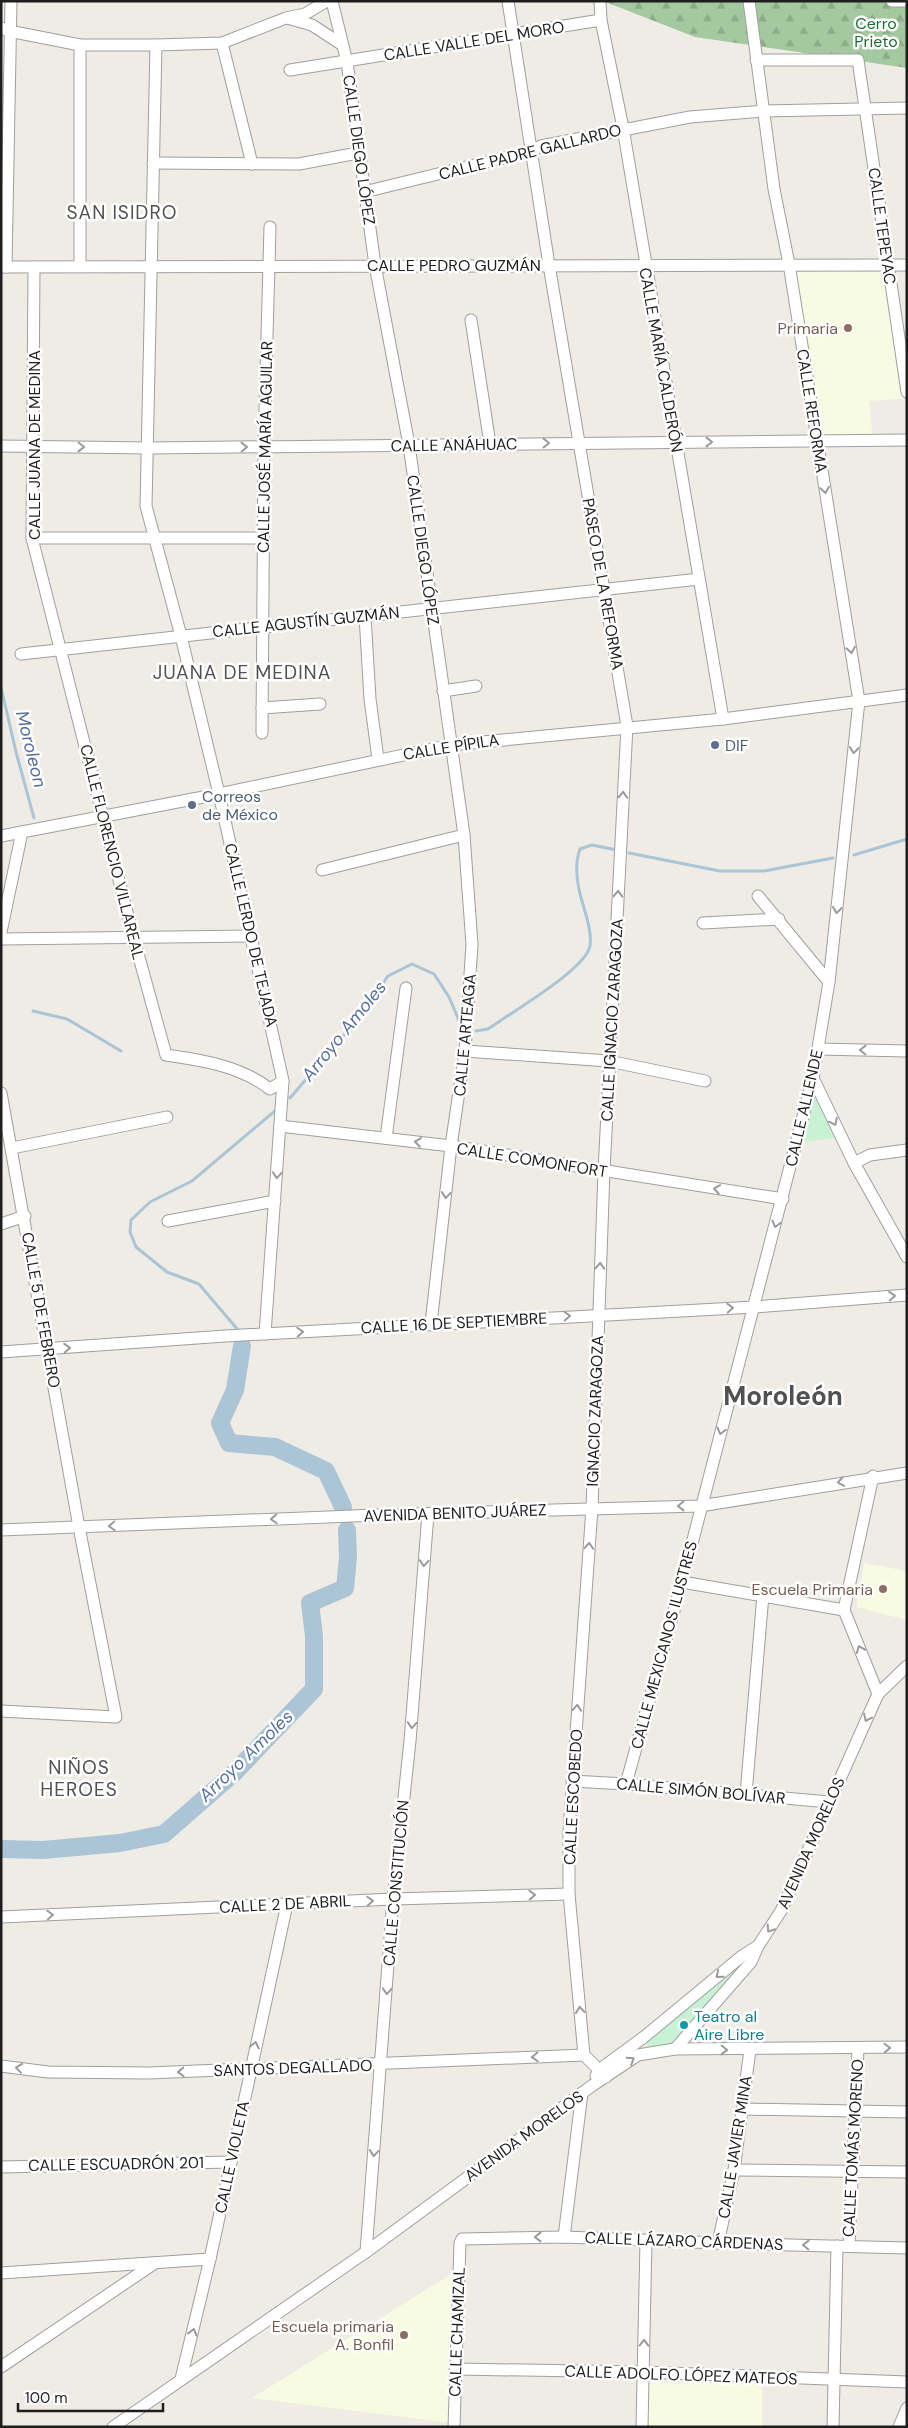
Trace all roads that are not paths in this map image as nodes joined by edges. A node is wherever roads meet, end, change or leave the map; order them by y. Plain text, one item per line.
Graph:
1 (11, 1) edge
2 (327, 1) edge
3 (332, 1) edge
4 (508, 1) edge
5 (600, 1) edge
6 (749, 1) edge
7 (892, 1) edge
8 (903, 1) edge
9 (286, 18) junction
10 (601, 20) junction
11 (5, 30) edge
12 (512, 35) junction
13 (222, 43) junction
14 (80, 44) junction
15 (341, 44) junction
16 (156, 46) junction
17 (756, 60) junction
18 (347, 62) junction
19 (290, 70) dead end
20 (865, 108) junction
21 (907, 108) edge
22 (764, 111) junction
23 (623, 128) junction
24 (532, 151) junction
25 (358, 153) junction
26 (153, 163) junction
27 (252, 164) junction
28 (364, 192) junction
29 (270, 227) dead end
30 (549, 264) junction
31 (645, 264) junction
32 (789, 264) junction
33 (907, 264) edge
34 (375, 265) junction
35 (888, 265) junction
36 (80, 266) junction
37 (152, 266) junction
38 (3, 267) edge
39 (34, 267) junction
40 (268, 267) junction
41 (472, 320) dead end
42 (907, 392) edge
43 (907, 440) edge
44 (676, 442) junction
45 (817, 442) junction
46 (579, 443) junction
47 (490, 444) junction
48 (409, 445) junction
49 (1, 446) edge
50 (32, 446) junction
51 (264, 446) junction
52 (148, 448) junction
53 (153, 537) junction
54 (32, 538) junction
55 (263, 538) junction
56 (699, 579) junction
57 (605, 590) junction
58 (431, 608) junction
59 (365, 616) junction
60 (262, 627) junction
61 (181, 636) junction
62 (61, 649) junction
63 (21, 654) dead end
64 (476, 686) dead end
65 (443, 691) junction
66 (907, 695) edge
67 (859, 701) junction
68 (320, 704) dead end
69 (262, 708) junction
70 (723, 718) junction
71 (627, 726) junction
72 (262, 734) dead end
73 (451, 744) junction
74 (378, 759) junction
75 (219, 794) junction
76 (104, 817) junction
77 (22, 832) junction
78 (464, 835) junction
79 (1, 836) edge
80 (322, 870) dead end
81 (758, 896) dead end
82 (779, 919) junction
83 (703, 923) dead end
84 (1, 932) edge
85 (252, 936) junction
86 (134, 938) junction
87 (1, 940) edge
88 (828, 982) junction
89 (406, 988) dead end
90 (818, 1049) junction
91 (465, 1051) junction
92 (907, 1051) edge
93 (610, 1061) junction
94 (813, 1078) junction
95 (706, 1081) dead end
96 (283, 1085) junction
97 (1, 1093) edge
98 (167, 1117) dead end
99 (280, 1126) junction
100 (386, 1138) junction
101 (452, 1146) junction
102 (12, 1148) junction
103 (907, 1150) edge
104 (854, 1162) junction
105 (604, 1171) junction
106 (782, 1199) junction
107 (275, 1201) junction
108 (25, 1216) junction
109 (168, 1221) dead end
110 (1, 1224) edge
111 (907, 1257) edge
112 (907, 1295) edge
113 (754, 1307) junction
114 (598, 1315) junction
115 (431, 1324) junction
116 (266, 1334) junction
117 (48, 1349) junction
118 (1, 1352) edge
119 (907, 1473) edge
120 (873, 1476) junction
121 (700, 1506) junction
122 (592, 1508) junction
123 (428, 1514) junction
124 (79, 1527) junction
125 (1, 1530) edge
126 (682, 1582) junction
127 (763, 1596) junction
128 (844, 1610) junction
129 (907, 1666) edge
130 (878, 1694) junction
131 (1, 1711) edge
132 (572, 1782) junction
133 (626, 1784) junction
134 (746, 1794) junction
135 (829, 1802) junction
136 (569, 1894) junction
137 (393, 1900) junction
138 (287, 1904) junction
139 (1, 1917) edge
140 (758, 1946) junction
141 (644, 2037) junction
142 (907, 2047) edge
143 (676, 2049) junction
144 (858, 2049) junction
145 (750, 2050) junction
146 (656, 2051) junction
147 (584, 2055) junction
148 (381, 2065) junction
149 (1, 2066) edge
150 (250, 2070) junction
151 (602, 2074) junction
152 (582, 2093) junction
153 (742, 2109) junction
154 (854, 2111) junction
155 (907, 2112) edge
156 (231, 2162) junction
157 (1, 2167) edge
158 (734, 2170) junction
159 (851, 2171) junction
160 (907, 2172) edge
161 (564, 2237) junction
162 (462, 2239) joint
163 (646, 2241) junction
164 (718, 2244) junction
165 (843, 2246) junction
166 (907, 2248) edge
167 (366, 2252) junction
168 (210, 2259) junction
169 (155, 2262) junction
170 (1, 2273) edge
171 (1, 2367) edge
172 (455, 2369) junction
173 (643, 2372) junction
174 (181, 2379) junction
175 (834, 2380) junction
176 (907, 2382) edge
177 (907, 2408) edge
178 (113, 2427) edge
179 (454, 2427) edge
180 (642, 2427) edge
181 (832, 2427) edge
182 (899, 2427) edge

1 - 11 street
2 - 9 street
3 - 15 street, CALLE DIEGO LÓPEZ
4 - 12 street, PASEO DE LA REFORMA
5 - 10 street, CALLE MARÍA CALDERÓN
6 - 17 street, CALLE REFORMA
7 - 8 street
9 - 13 street
9 - 15 street
10 - 12 street, CALLE VALLE DEL MORO
10 - 23 street, CALLE MARÍA CALDERÓN
11 - 14 street
11 - 38 street
12 - 18 street, CALLE VALLE DEL MORO
12 - 24 street, PASEO DE LA REFORMA
13 - 16 street
13 - 27 street
14 - 16 street
14 - 36 street
15 - 18 street, CALLE DIEGO LÓPEZ
16 - 26 street, CALLE LERDO DE TEJADA
17 - 20 street, CALLE TEPEYAC
17 - 22 street, CALLE REFORMA
18 - 19 street, CALLE VALLE DEL MORO
18 - 25 street, CALLE DIEGO LÓPEZ
20 - 21 street, CALLE PADRE GALLARDO
20 - 22 street, CALLE PADRE GALLARDO
20 - 35 street, CALLE TEPEYAC
22 - 23 street, CALLE PADRE GALLARDO
22 - 32 street, CALLE REFORMA
23 - 24 street, CALLE PADRE GALLARDO
23 - 31 street, CALLE MARÍA CALDERÓN
24 - 28 street, CALLE PADRE GALLARDO
24 - 30 street, PASEO DE LA REFORMA
25 - 27 street
25 - 28 street, CALLE DIEGO LÓPEZ
26 - 27 street
26 - 37 street, CALLE LERDO DE TEJADA
28 - 34 street, CALLE DIEGO LÓPEZ
29 - 40 street, CALLE JOSÉ MARÍA AGUILAR
30 - 31 street, CALLE PEDRO GUZMÁN
30 - 34 street, CALLE PEDRO GUZMÁN
30 - 46 street, PASEO DE LA REFORMA
31 - 32 street, CALLE PEDRO GUZMÁN
31 - 44 street, CALLE MARÍA CALDERÓN
32 - 35 street, CALLE PEDRO GUZMÁN
32 - 45 street, CALLE REFORMA
33 - 35 street, CALLE PEDRO GUZMÁN
34 - 40 street, CALLE PEDRO GUZMÁN
34 - 48 street, CALLE DIEGO LÓPEZ
35 - 42 street, CALLE TEPEYAC
36 - 37 street, CALLE PEDRO GUZMÁN
36 - 39 street, CALLE PEDRO GUZMÁN
37 - 40 street, CALLE PEDRO GUZMÁN
37 - 52 street, CALLE LERDO DE TEJADA
38 - 39 street, CALLE PEDRO GUZMÁN
39 - 50 street, CALLE JUANA DE MEDINA
40 - 51 street, CALLE JOSÉ MARÍA AGUILAR
41 - 47 street
43 - 45 street, CALLE ANÁHUAC
44 -> 45 street, CALLE ANÁHUAC
44 - 46 street, CALLE ANÁHUAC
44 - 56 street, CALLE MARÍA CALDERÓN
45 -> 67 street, CALLE REFORMA
47 -> 46 street, CALLE ANÁHUAC
46 - 57 street, PASEO DE LA REFORMA
47 - 48 street, CALLE ANÁHUAC
48 - 51 street, CALLE ANÁHUAC
48 - 58 street, CALLE DIEGO LÓPEZ
49 - 50 street, CALLE ANÁHUAC
50 -> 52 street, CALLE ANÁHUAC
50 - 54 street, CALLE JUANA DE MEDINA
52 -> 51 street, CALLE ANÁHUAC
51 - 55 street, CALLE JOSÉ MARÍA AGUILAR
52 - 53 street, CALLE LERDO DE TEJADA
53 - 54 street
53 - 55 street
53 - 61 street, CALLE LERDO DE TEJADA
54 - 62 street, CALLE JUANA DE MEDINA
55 - 60 street, CALLE JOSÉ MARÍA AGUILAR
56 - 57 street, CALLE AGUSTÍN GUZMÁN
56 - 70 street, CALLE MARÍA CALDERÓN
57 - 58 street, CALLE AGUSTÍN GUZMÁN
57 - 71 street, PASEO DE LA REFORMA
58 - 59 street, CALLE AGUSTÍN GUZMÁN
58 - 65 street, CALLE DIEGO LÓPEZ
59 - 60 street, CALLE AGUSTÍN GUZMÁN
59 - 74 street
60 - 61 street, CALLE AGUSTÍN GUZMÁN
60 - 69 street, CALLE JOSÉ MARÍA AGUILAR
61 - 62 street, CALLE AGUSTÍN GUZMÁN
61 - 75 street, CALLE LERDO DE TEJADA
62 - 63 street, CALLE AGUSTÍN GUZMÁN
62 - 76 street, CALLE FLORENCIO VILLAREAL
64 - 65 street
65 - 73 street, CALLE DIEGO LÓPEZ
66 - 67 street, CALLE PÍPILA
67 - 70 street, CALLE PÍPILA
67 -> 88 street, CALLE ALLENDE
68 - 69 street
69 - 72 street, CALLE JOSÉ MARÍA AGUILAR
70 - 71 street, CALLE PÍPILA
71 - 73 street, CALLE PÍPILA
93 -> 71 street, CALLE IGNACIO ZARAGOZA
73 - 74 street, CALLE PÍPILA
73 - 78 street, CALLE ARTEAGA
74 - 75 street, CALLE PÍPILA
75 - 76 street, CALLE PÍPILA
75 - 85 street, CALLE LERDO DE TEJADA
76 - 77 street, CALLE PÍPILA
76 - 86 street, CALLE FLORENCIO VILLAREAL
77 - 79 street, CALLE PÍPILA
77 - 84 street
78 - 80 street
78 - 91 street, CALLE ARTEAGA
81 - 82 street
82 - 83 street
82 - 88 street
85 - 86 street
85 - 96 street, CALLE LERDO DE TEJADA
86 - 87 street
86 - 96 street, CALLE FLORENCIO VILLAREAL
88 - 90 street, CALLE ALLENDE
89 - 100 street
92 -> 90 street
90 - 94 street, CALLE ALLENDE
91 - 93 street
91 - 101 street, CALLE ARTEAGA
93 - 95 street
93 - 105 street, CALLE IGNACIO ZARAGOZA
94 -> 104 street
94 - 106 street, CALLE ALLENDE
96 - 99 street, CALLE LERDO DE TEJADA
97 - 102 street, CALLE 5 DE FEBRERO
98 - 102 street
99 - 100 street, CALLE COMONFORT
99 -> 107 street
101 -> 100 street, CALLE COMONFORT
101 - 105 street, CALLE COMONFORT
101 -> 115 street, CALLE ARTEAGA
102 - 108 street, CALLE 5 DE FEBRERO
103 - 104 street
104 - 111 street
106 -> 105 street, CALLE COMONFORT
114 -> 105 street, CALLE IGNACIO ZARAGOZA
106 -> 113 street, CALLE ALLENDE
107 - 109 street
107 - 116 street
108 - 110 street
108 - 117 street, CALLE 5 DE FEBRERO
113 -> 112 street, CALLE 16 DE SEPTIEMBRE
114 -> 113 street, CALLE 16 DE SEPTIEMBRE
113 -> 121 street, CALLE ALLENDE
115 -> 114 street, CALLE 16 DE SEPTIEMBRE
114 - 122 street, IGNACIO ZARAGOZA
116 -> 115 street, CALLE 16 DE SEPTIEMBRE
117 -> 116 street, CALLE 16 DE SEPTIEMBRE
117 - 118 street, CALLE 16 DE SEPTIEMBRE
117 - 124 street, CALLE 5 DE FEBRERO
119 - 120 street, AVENIDA BENITO JUÁREZ
120 -> 121 street, AVENIDA BENITO JUÁREZ
120 - 128 street
121 -> 122 street, AVENIDA BENITO JUÁREZ
121 - 126 street, CALLE MEXICANOS ILUSTRES
122 - 123 street, AVENIDA BENITO JUÁREZ
132 -> 122 street, CALLE ESCOBEDO
123 -> 124 street, AVENIDA BENITO JUÁREZ
123 -> 137 street, CALLE CONSTITUCIÓN
124 - 125 street, AVENIDA BENITO JUÁREZ
124 - 131 street, CALLE 5 DE FEBRERO
126 - 127 street
126 - 133 street, CALLE MEXICANOS ILUSTRES
127 - 128 street
127 - 134 street
130 -> 128 street
129 - 130 street, AVENIDA MORELOS
130 -> 135 street, AVENIDA MORELOS
132 - 133 street, CALLE SIMÓN BOLÍVAR
132 - 136 street, CALLE ESCOBEDO
133 - 134 street, CALLE SIMÓN BOLÍVAR
134 - 135 street, CALLE SIMÓN BOLÍVAR
135 -> 140 street, AVENIDA MORELOS
137 -> 136 street, CALLE 2 DE ABRIL
147 -> 136 street, CALLE ESCOBEDO
138 -> 137 street, CALLE 2 DE ABRIL
137 -> 148 street, CALLE CONSTITUCIÓN
139 -> 138 street, CALLE 2 DE ABRIL
150 -> 138 street, CALLE VIOLETA
140 -> 141 street, AVENIDA MORELOS
140 - 143 street
141 - 146 street
141 - 151 street, AVENIDA MORELOS
144 -> 142 street
143 -> 145 street
143 - 146 street
144 - 145 street
144 - 154 street, CALLE TOMÁS MORENO
145 - 153 street, CALLE JAVIER MINA
151 -> 146 street
147 -> 148 street, SANTOS DEGALLADO
147 - 151 street
148 - 150 street, SANTOS DEGALLADO
148 -> 167 street, CALLE CONSTITUCIÓN
150 -> 149 street, SANTOS DEGALLADO
150 - 156 street, CALLE VIOLETA
151 - 152 street, AVENIDA MORELOS
152 - 161 street
152 - 167 street, AVENIDA MORELOS
153 - 154 street
153 - 158 street, CALLE JAVIER MINA
154 - 155 street
154 - 159 street, CALLE TOMÁS MORENO
156 - 157 street, CALLE ESCUADRÓN 201
156 - 168 street, CALLE VIOLETA
158 - 159 street
158 - 164 street, CALLE JAVIER MINA
159 - 160 street
159 - 165 street, CALLE TOMÁS MORENO
161 -> 162 street, CALLE LÁZARO CÁRDENAS
161 - 163 street, CALLE LÁZARO CÁRDENAS
162 - 172 street, CALLE CHAMIZAL
163 - 164 street, CALLE LÁZARO CÁRDENAS
173 -> 163 street
165 -> 164 street, CALLE LÁZARO CÁRDENAS
165 - 166 street, CALLE LÁZARO CÁRDENAS
165 - 175 street, CALLE TOMÁS MORENO
167 - 174 street, AVENIDA MORELOS
168 - 169 street
174 -> 168 street, CALLE VIOLETA
169 - 170 street
169 - 171 street
172 - 173 street, CALLE ADOLFO LÓPEZ MATEOS
172 - 179 street, CALLE CHAMIZAL
173 - 175 street, CALLE ADOLFO LÓPEZ MATEOS
173 - 180 street
174 - 178 street, AVENIDA MORELOS
175 - 176 street, CALLE ADOLFO LÓPEZ MATEOS
175 - 181 street, CALLE TOMÁS MORENO
177 - 182 street

